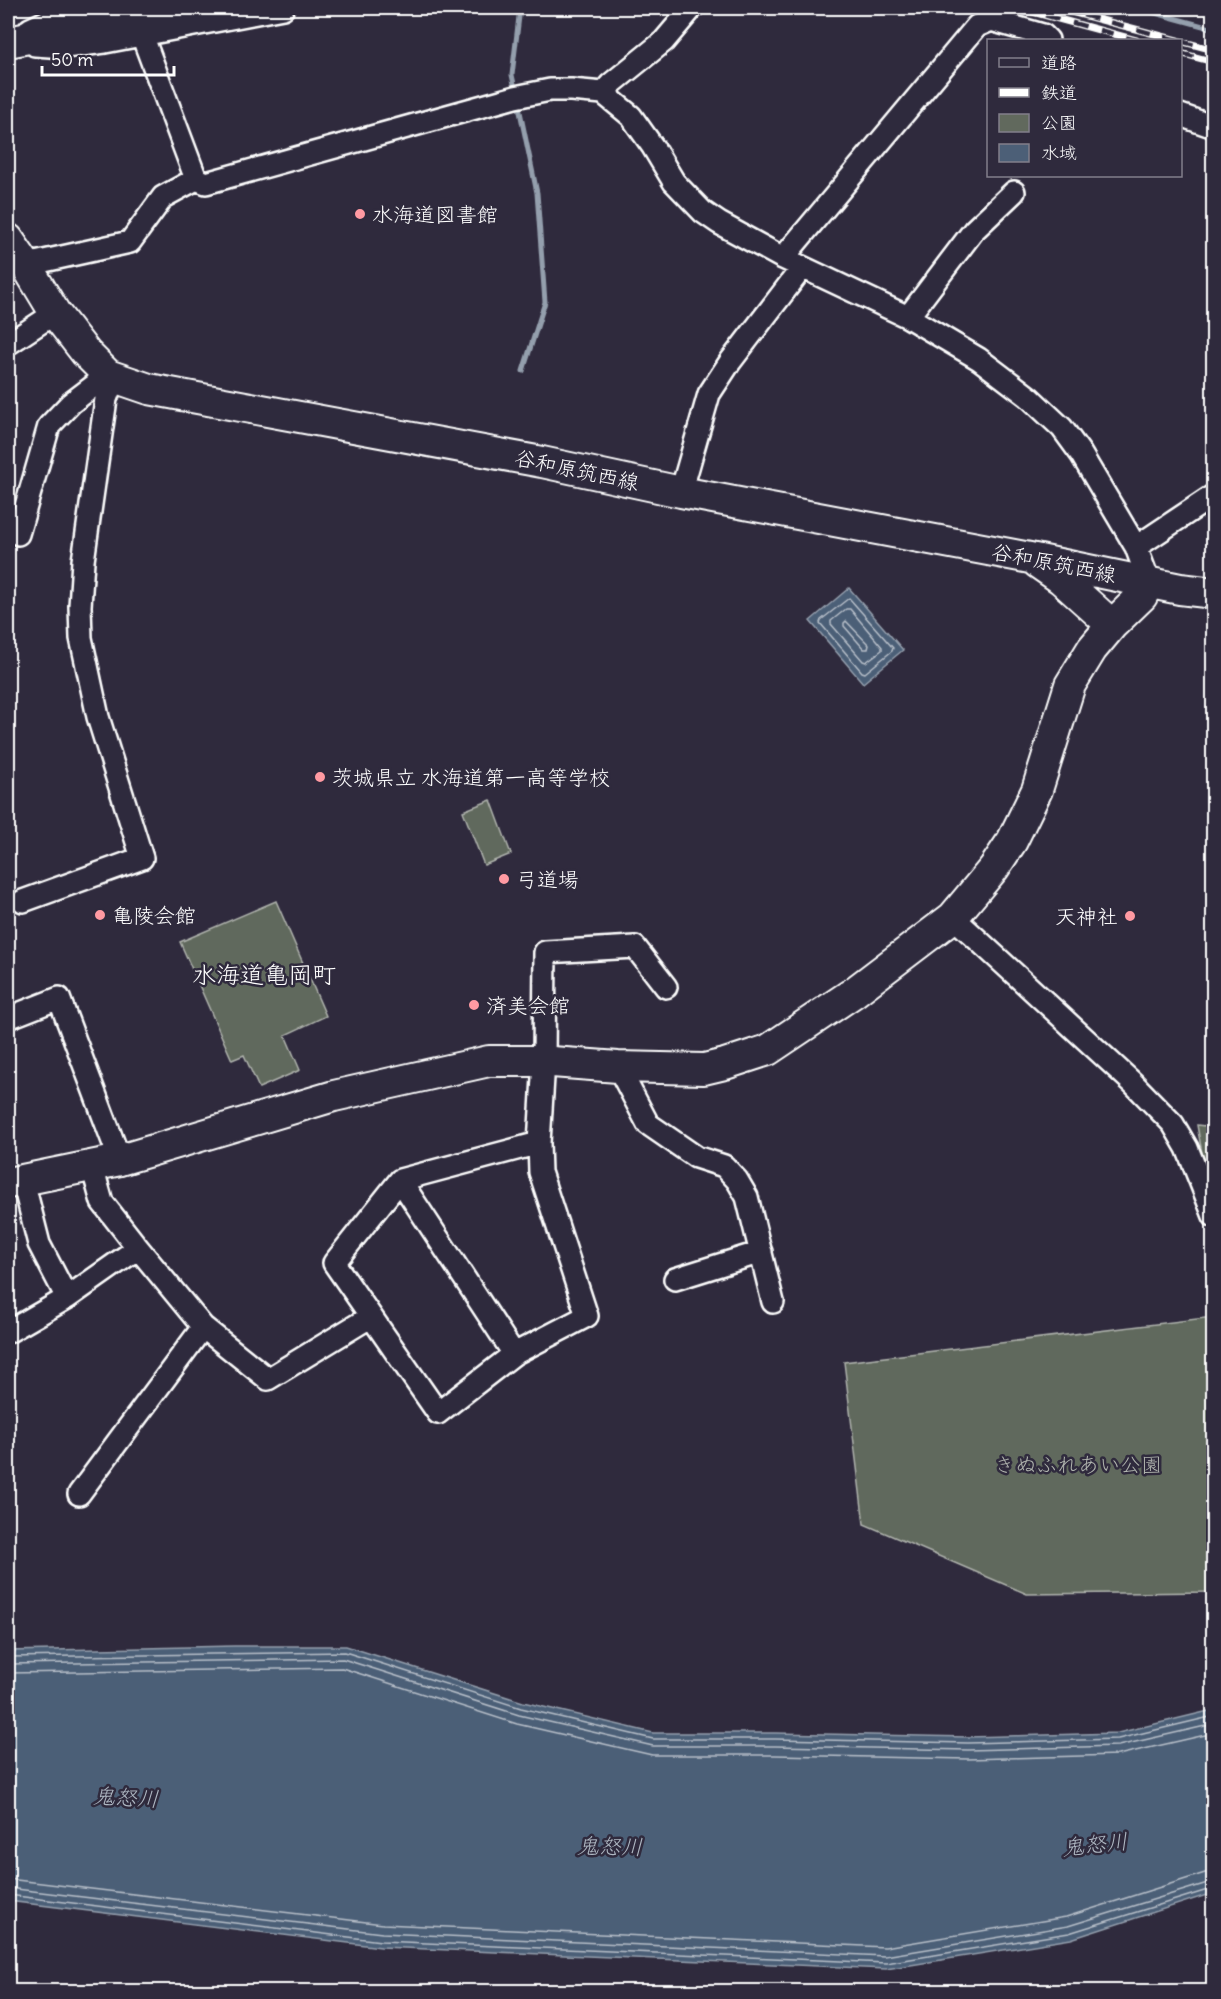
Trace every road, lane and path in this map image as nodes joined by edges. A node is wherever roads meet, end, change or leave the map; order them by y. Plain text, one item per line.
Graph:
1 (90, 8) edge
2 (184, 8) edge
3 (283, 8) edge
4 (692, 8) edge
5 (142, 35) junction
6 (1047, 39) edge
7 (8, 41) edge
8 (603, 93) junction
9 (1182, 116) edge
10 (1214, 127) edge
11 (196, 179) junction
12 (1014, 192) dead end
13 (16, 259) edge
14 (793, 263) junction
15 (54, 313) junction
16 (908, 317) junction
17 (8, 344) edge
18 (111, 376) junction
19 (681, 492) junction
20 (1214, 495) edge
21 (18, 534) dead end
22 (1136, 547) junction
23 (1030, 558) junction
24 (1149, 582) junction
25 (1214, 593) edge
26 (1112, 625) junction
27 (23, 901) dead end
28 (953, 917) junction
29 (666, 987) dead end
30 (8, 1018) edge
31 (544, 1061) junction
32 (618, 1067) junction
33 (539, 1143) junction
34 (120, 1160) junction
35 (92, 1166) junction
36 (400, 1180) junction
37 (15, 1182) edge
38 (1214, 1216) edge
39 (138, 1248) junction
40 (761, 1252) junction
41 (675, 1279) dead end
42 (67, 1298) junction
43 (773, 1302) dead end
44 (370, 1317) junction
45 (203, 1327) junction
46 (8, 1332) edge
47 (514, 1354) junction
48 (78, 1494) dead end

1 - 7 street
2 - 7 street
3 - 5 street
4 - 8 street
5 - 7 street
5 - 11 street
6 - 14 street
8 - 11 street
8 - 14 street
9 - 10 street
11 - 13 street
12 - 16 street
13 - 15 street, 谷和原筑西線
14 - 16 street
14 - 19 street
15 - 17 street
15 - 18 street, 谷和原筑西線
16 - 22 street
18 - 19 street, 谷和原筑西線
18 - 21 street
18 - 27 street
19 - 23 street, 谷和原筑西線
20 - 22 street
22 - 24 street
23 - 24 street, 谷和原筑西線
23 - 26 street
24 - 25 street, 谷和原筑西線
24 - 26 street
26 - 28 street
28 - 32 street
28 - 38 street
29 - 31 street
30 - 34 street
31 - 32 street
31 - 33 street
31 - 34 street
32 - 40 street
33 - 36 street
33 - 47 street
34 - 35 street
35 - 37 street
35 - 39 street
36 - 44 street
36 - 47 street
37 - 42 street
39 - 42 street
39 - 45 street
40 - 41 street
40 - 43 street
42 - 46 street
44 - 45 street
44 - 47 street
45 - 48 street

